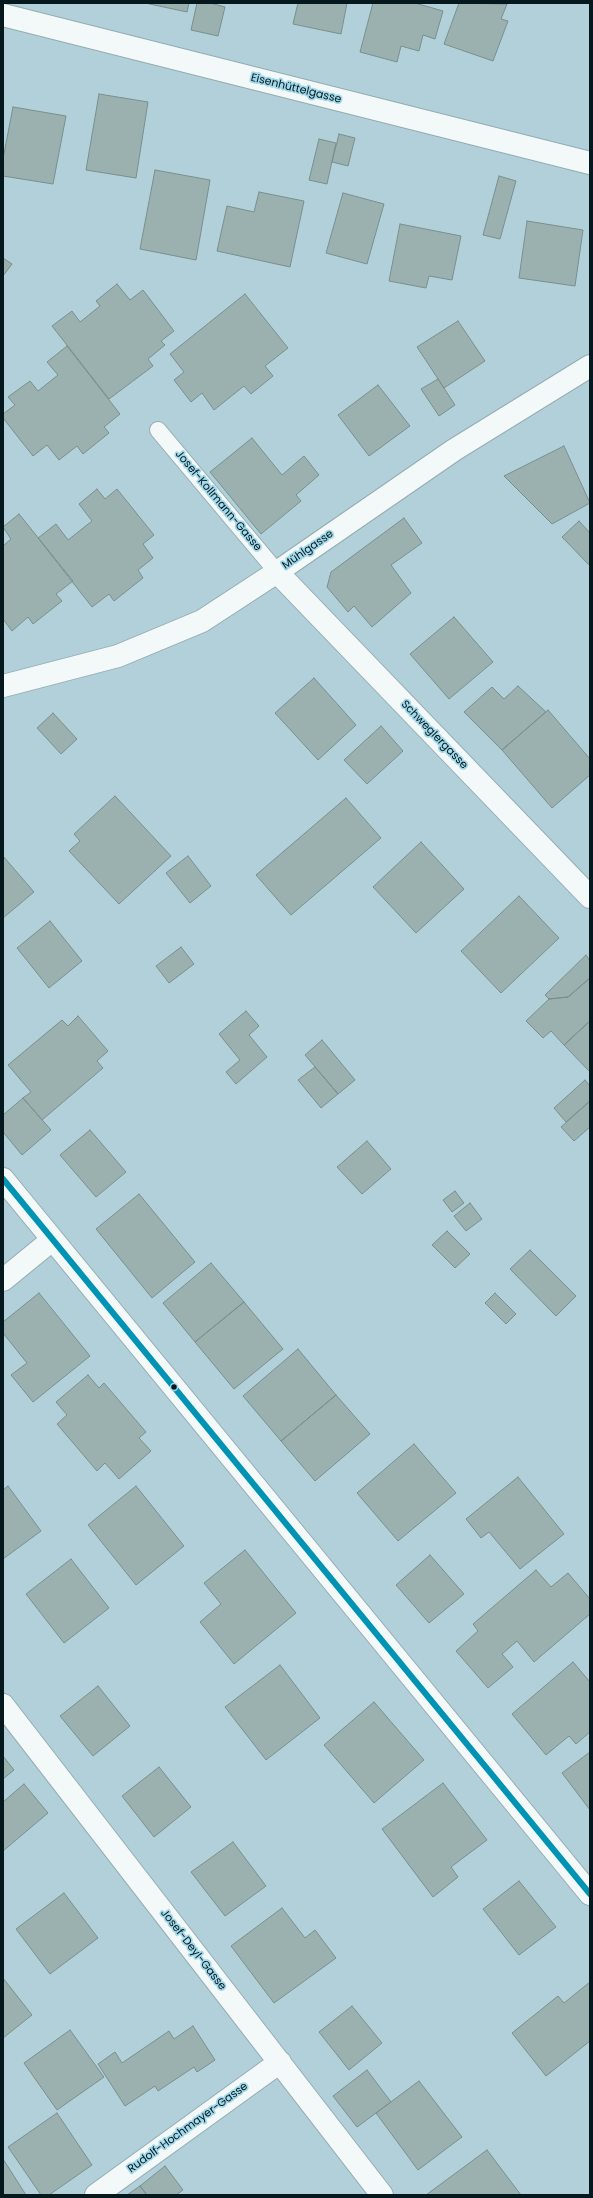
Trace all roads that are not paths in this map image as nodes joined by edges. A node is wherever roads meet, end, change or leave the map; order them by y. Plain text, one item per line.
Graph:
1 (3, 15) edge
2 (590, 163) edge
3 (590, 366) edge
4 (158, 430) dead end
5 (277, 572) junction
6 (3, 686) edge
7 (590, 897) edge
8 (3, 1179) edge
9 (52, 1240) junction
10 (3, 1280) edge
11 (3, 1705) edge
12 (590, 1894) edge
13 (280, 2062) junction
14 (96, 2195) edge
15 (382, 2195) edge

1 - 2 street, Eisenhüttelgasse
3 - 5 street, Mühlgasse
4 - 5 lane, Josef-Kollmann-Gasse
5 - 6 street, Mühlgasse
5 - 7 street, Schweglergasse
8 - 9 street
9 - 10 street
9 - 12 street
11 - 13 street, Josef-Deyl-Gasse
13 - 14 street, Rudolf-Hochmayer-Gasse
13 - 15 street, Josef-Deyl-Gasse

